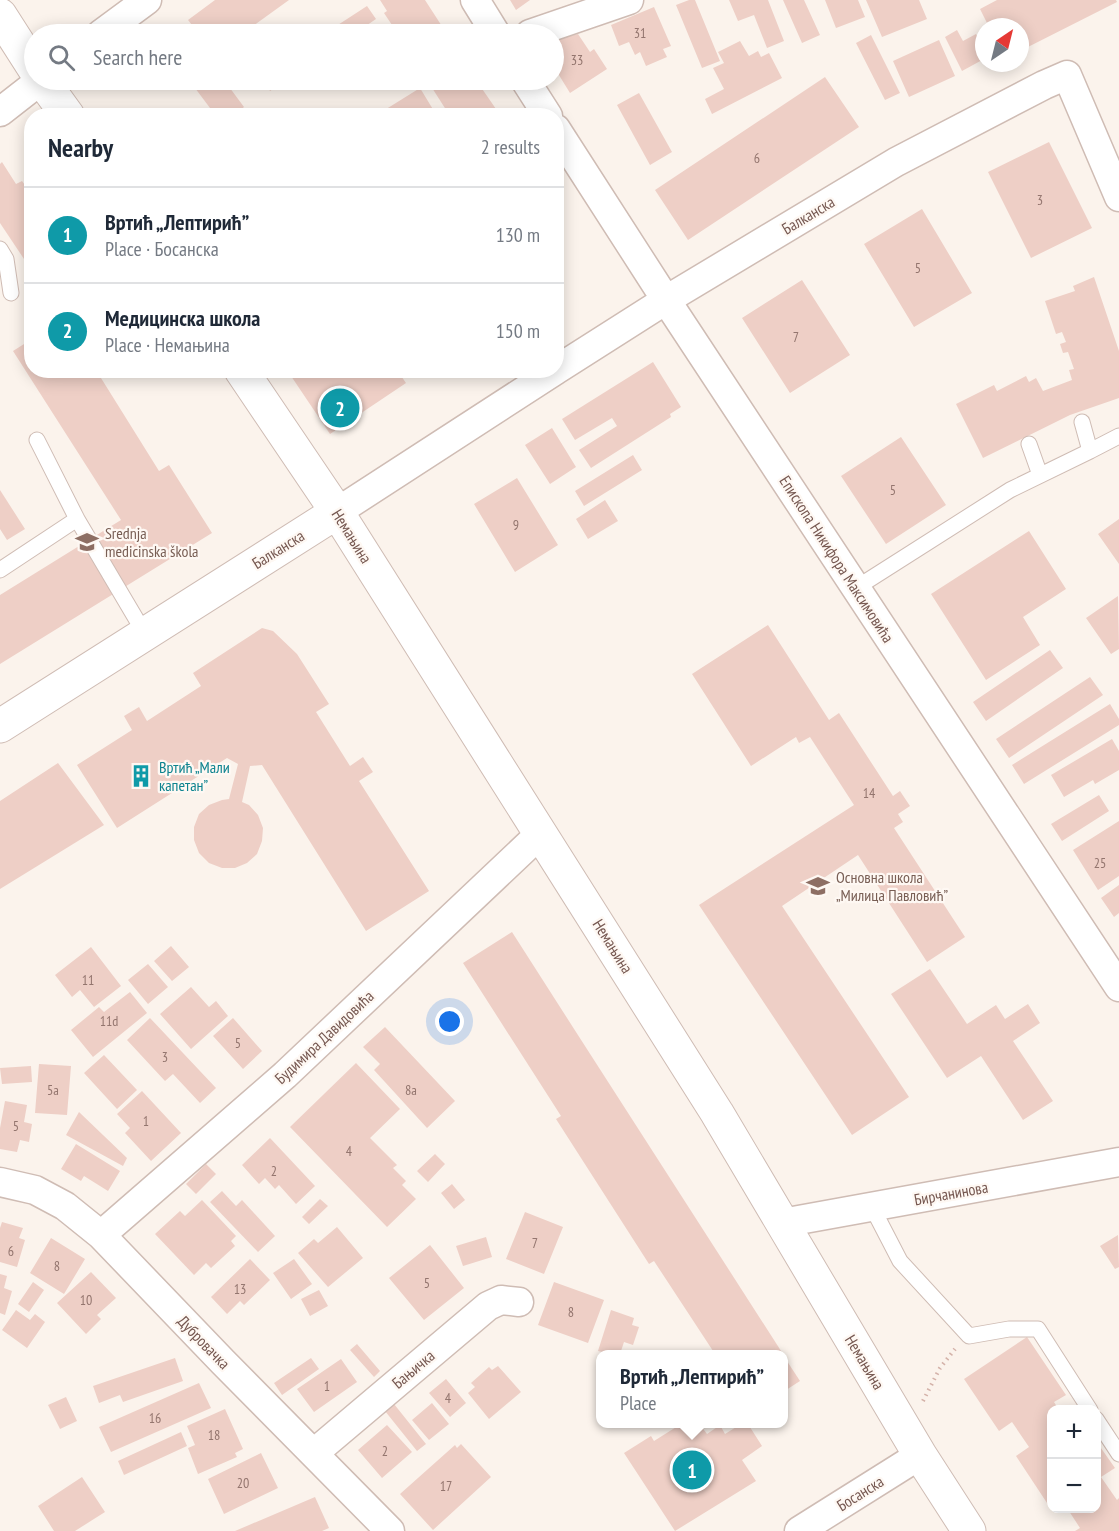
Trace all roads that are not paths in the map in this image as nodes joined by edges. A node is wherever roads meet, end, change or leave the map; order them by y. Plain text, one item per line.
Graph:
1 (147, 0) edge
2 (475, 0) edge
3 (629, 0) edge
4 (0, 15) edge
5 (115, 24) edge
6 (490, 24) edge
7 (559, 24) edge
8 (24, 52) edge
9 (29, 90) edge
10 (49, 90) edge
11 (531, 90) edge
12 (62, 108) edge
13 (543, 108) edge
14 (0, 112) edge
15 (564, 141) edge
16 (1119, 197) edge
17 (0, 249) edge
18 (11, 293) dead end
19 (666, 300) junction
20 (564, 365) edge
21 (246, 378) edge
22 (544, 378) edge
23 (1082, 422) dead end
24 (1119, 436) edge
25 (37, 440) dead end
26 (1029, 444) dead end
27 (1090, 451) junction
28 (1040, 475) junction
29 (337, 512) junction
30 (77, 519) junction
31 (0, 570) edge
32 (856, 588) junction
33 (145, 634) junction
34 (0, 726) edge
35 (541, 832) junction
36 (1119, 987) edge
37 (1119, 1162) edge
38 (0, 1182) edge
39 (872, 1207) junction
40 (782, 1223) junction
41 (101, 1235) junction
42 (519, 1302) dead end
43 (1087, 1405) edge
44 (1101, 1427) edge
45 (314, 1453) junction
46 (1119, 1454) edge
47 (920, 1455) junction
48 (390, 1531) edge
49 (799, 1531) edge
50 (969, 1531) edge

1 - 5 street
2 - 6 street
3 - 7 street
4 - 8 street
9 - 14 street
10 - 12 street
11 - 13 street
15 - 19 street, Епископа Никифора Максимовића
16 - 19 street, Балканска
17 - 18 lane
19 - 20 street, Балканска
19 - 32 street, Епископа Никифора Максимовића
21 - 29 street, Немањина
22 - 29 street, Балканска
23 - 27 lane
24 - 27 lane
25 - 30 lane
26 - 28 lane
27 - 28 lane
28 - 32 lane
29 - 33 street, Балканска
29 - 35 street, Немањина
30 - 31 lane
30 - 33 lane
32 - 36 street, Епископа Никифора Максимовића
33 - 34 street, Балканска
35 - 40 street, Немањина
35 - 41 street, Будимира Давидовића
37 - 39 street, Бирчанинова
38 - 41 street, Дубровачка
39 - 40 street, Бирчанинова
39 - 43 lane
40 - 47 street, Немањина
41 - 45 street, Дубровачка
42 - 45 street, Бањичка
44 - 46 lane
45 - 48 street, Дубровачка
47 - 49 street, Босанска
47 - 50 street, Немањина

